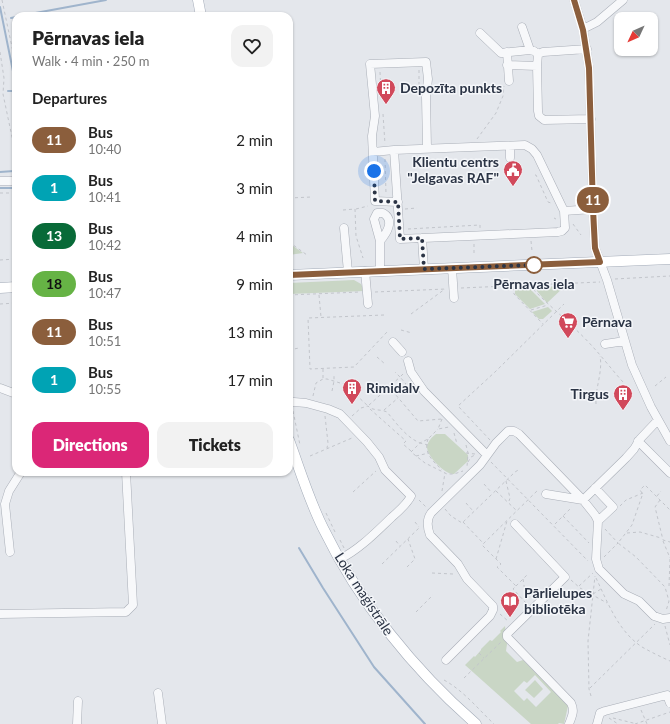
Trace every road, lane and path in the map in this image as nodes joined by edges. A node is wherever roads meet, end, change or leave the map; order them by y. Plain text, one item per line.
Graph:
1 (2, 0) edge
2 (198, 0) edge
3 (574, 0) edge
4 (623, 0) edge
5 (200, 12) edge
6 (522, 27) dead end
7 (583, 30) junction
8 (480, 33) dead end
9 (12, 47) edge
10 (530, 50) junction
11 (587, 50) junction
12 (0, 52) edge
13 (507, 52) junction
14 (538, 54) junction
15 (537, 66) junction
16 (508, 69) junction
17 (509, 82) dead end
18 (591, 119) junction
19 (12, 140) edge
20 (510, 146) junction
21 (473, 147) junction
22 (428, 148) junction
23 (394, 150) junction
24 (373, 152) junction
25 (510, 158) dead end
26 (535, 175) dead end
27 (12, 181) edge
28 (0, 182) edge
29 (0, 193) edge
30 (12, 193) edge
31 (312, 197) dead end
32 (293, 198) edge
33 (398, 202) junction
34 (553, 204) dead end
35 (593, 209) junction
36 (343, 210) dead end
37 (564, 211) junction
38 (556, 215) dead end
39 (554, 218) dead end
40 (556, 219) junction
41 (556, 222) dead end
42 (344, 228) dead end
43 (531, 233) junction
44 (474, 235) junction
45 (422, 238) junction
46 (380, 241) dead end
47 (293, 245) edge
48 (532, 251) dead end
49 (307, 255) dead end
50 (474, 255) dead end
51 (363, 258) dead end
52 (12, 259) edge
53 (670, 259) edge
54 (0, 260) edge
55 (600, 262) junction
56 (452, 268) junction
57 (424, 269) junction
58 (365, 271) junction
59 (380, 271) junction
60 (348, 272) junction
61 (293, 275) edge
62 (670, 276) edge
63 (607, 280) junction
64 (529, 285) junction
65 (513, 286) junction
66 (12, 287) edge
67 (0, 288) edge
68 (449, 289) junction
69 (367, 292) junction
70 (319, 294) junction
71 (293, 295) edge
72 (454, 298) dead end
73 (12, 303) edge
74 (0, 304) edge
75 (368, 304) dead end
76 (564, 304) dead end
77 (548, 305) junction
78 (530, 311) junction
79 (557, 311) junction
80 (411, 314) dead end
81 (384, 315) dead end
82 (321, 318) junction
83 (543, 324) junction
84 (401, 330) dead end
85 (387, 332) dead end
86 (412, 333) dead end
87 (625, 341) junction
88 (393, 342) dead end
89 (605, 344) dead end
90 (299, 348) dead end
91 (293, 349) edge
92 (402, 352) dead end
93 (599, 354) junction
94 (377, 357) dead end
95 (385, 364) dead end
96 (409, 365) joint
97 (322, 369) junction
98 (395, 372) dead end
99 (334, 375) dead end
100 (400, 377) junction
101 (666, 377) dead end
102 (323, 379) junction
103 (334, 381) junction
104 (623, 382) dead end
105 (655, 386) dead end
106 (0, 388) edge
107 (376, 390) dead end
108 (332, 391) dead end
109 (12, 392) edge
110 (380, 395) junction
111 (398, 398) junction
112 (293, 403) edge
113 (311, 404) junction
114 (596, 404) dead end
115 (368, 406) junction
116 (326, 408) junction
117 (370, 408) junction
118 (384, 410) junction
119 (293, 415) edge
120 (447, 419) dead end
121 (442, 420) junction
122 (658, 420) junction
123 (347, 421) junction
124 (453, 427) dead end
125 (438, 429) junction
126 (454, 431) dead end
127 (360, 435) junction
128 (428, 439) junction
129 (638, 441) junction
130 (670, 441) edge
131 (420, 443) junction
132 (457, 444) dead end
133 (465, 444) dead end
134 (494, 444) junction
135 (427, 445) junction
136 (301, 448) dead end
137 (327, 449) junction
138 (293, 451) edge
139 (411, 452) junction
140 (428, 453) junction
141 (478, 455) dead end
142 (487, 455) junction
143 (310, 456) dead end
144 (416, 456) junction
145 (467, 464) junction
146 (383, 465) junction
147 (471, 466) dead end
148 (520, 470) dead end
149 (444, 471) junction
150 (670, 473) edge
151 (18, 476) edge
152 (126, 476) edge
153 (461, 476) dead end
154 (506, 480) junction
155 (484, 484) dead end
156 (595, 488) junction
157 (496, 490) junction
158 (446, 491) dead end
159 (543, 491) joint
160 (353, 492) dead end
161 (661, 492) dead end
162 (642, 493) junction
163 (492, 494) junction
164 (656, 496) junction
165 (411, 498) junction
166 (580, 500) junction
167 (660, 500) junction
168 (509, 502) junction
169 (466, 503) dead end
170 (440, 504) junction
171 (670, 506) edge
172 (668, 508) junction
173 (616, 510) dead end
174 (670, 510) edge
175 (517, 511) junction
176 (431, 512) junction
177 (474, 512) junction
178 (326, 513) dead end
179 (563, 516) junction
180 (428, 520) junction
181 (598, 521) junction
182 (415, 522) dead end
183 (463, 522) junction
184 (511, 522) junction
185 (554, 525) dead end
186 (420, 527) junction
187 (626, 533) junction
188 (408, 538) junction
189 (662, 538) junction
190 (663, 540) junction
191 (396, 541) dead end
192 (670, 542) edge
193 (483, 543) junction
194 (618, 543) junction
195 (400, 546) junction
196 (596, 550) junction
197 (10, 552) dead end
198 (344, 557) junction
199 (496, 559) junction
200 (670, 559) edge
201 (382, 564) dead end
202 (597, 564) junction
203 (407, 567) dead end
204 (459, 567) junction
205 (594, 572) dead end
206 (432, 573) dead end
207 (453, 574) junction
208 (528, 574) dead end
209 (452, 577) dead end
210 (565, 577) junction
211 (595, 578) dead end
212 (523, 579) junction
213 (669, 585) edge
214 (516, 586) junction
215 (578, 586) junction
216 (601, 589) junction
217 (666, 589) junction
218 (593, 594) dead end
219 (434, 595) dead end
220 (607, 604) junction
221 (493, 610) junction
222 (416, 612) dead end
223 (0, 614) edge
224 (664, 618) edge
225 (515, 627) junction
226 (507, 637) junction
227 (636, 642) junction
228 (670, 645) edge
229 (479, 653) dead end
230 (484, 659) junction
231 (446, 660) dead end
232 (670, 661) edge
233 (439, 678) dead end
234 (464, 678) dead end
235 (589, 689) dead end
236 (158, 693) dead end
237 (78, 701) dead end
238 (639, 703) junction
239 (670, 703) edge
240 (670, 712) edge
241 (645, 720) junction
242 (77, 724) edge
243 (162, 724) edge
244 (476, 724) edge
245 (494, 724) edge
246 (569, 724) edge
247 (597, 724) edge
248 (618, 724) edge
249 (636, 724) edge
250 (647, 724) edge

1 - 9 path
2 - 5 main road
3 - 7 street
4 - 7 street
6 - 10 street
7 - 11 street
8 - 13 street
10 - 13 street
10 - 14 street
11 - 14 street
11 - 18 street
12 - 19 path
13 - 16 street
14 - 15 street
15 - 16 street
15 - 18 street
16 - 17 street
16 - 21 path
18 - 35 street
20 - 21 street
20 - 25 street
20 - 37 street
21 - 22 street
22 - 23 street
22 - 24 street
23 - 24 street
23 - 33 street
24 - 33 street
26 - 34 path
27 - 28 street
29 - 30 path
31 - 32 path
33 - 45 street
35 - 37 street
35 - 55 street
36 - 51 path
37 - 43 street
38 - 40 path
39 - 40 path
40 - 41 path
42 - 60 street
43 - 44 street
43 - 48 path
44 - 45 street
44 - 50 path
45 - 57 street
46 - 59 street
47 - 49 path
52 - 54 path
53 - 55 main road
55 - 56 main road
55 - 63 street
56 - 57 main road
56 - 68 street
57 - 59 main road
58 - 59 main road
58 - 60 main road
58 - 69 street
60 - 61 main road
62 - 63 path
63 - 64 path
63 - 87 street
64 - 65 path
64 - 77 path
65 - 68 path
65 - 78 path
66 - 67 main road
68 - 69 path
68 - 72 street
68 - 80 path
69 - 70 path
69 - 75 street
70 - 71 path
70 - 82 path
73 - 74 path
76 - 79 path
77 - 78 path
77 - 79 path
78 - 83 path
79 - 83 path
79 - 93 path
81 - 82 path
82 - 97 path
83 - 134 path
84 - 86 path
85 - 97 path
87 - 89 street
87 - 122 street
88 - 92 street
90 - 91 path
93 - 104 path
93 - 114 path
94 - 95 path
96 - 100 path
96 - 142 street
97 - 102 path
98 - 100 path
99 - 103 path
100 - 110 path
100 - 111 path
101 - 105 path
102 - 103 path
102 - 113 path
103 - 108 path
103 - 115 path
106 - 109 street
107 - 110 path
110 - 115 path
111 - 118 path
111 - 121 path
112 - 113 street
113 - 116 street
115 - 117 path
115 - 123 path
116 - 123 street
116 - 137 path
117 - 118 path
117 - 139 path
118 - 131 path
119 - 136 path
120 - 121 path
121 - 125 path
122 - 129 street
122 - 130 street
123 - 127 street
124 - 125 path
125 - 128 path
126 - 132 path
127 - 137 path
127 - 146 street
128 - 131 path
128 - 135 path
129 - 150 street
129 - 156 street
131 - 135 path
131 - 139 path
133 - 145 path
134 - 142 street
134 - 166 street
135 - 140 path
137 - 143 path
138 - 198 main road, Loka maģistrāle
139 - 144 path
140 - 144 path
140 - 149 path
141 - 145 path
142 - 170 street
144 - 149 path
145 - 147 path
146 - 160 path
146 - 165 street
148 - 154 path
149 - 153 path
149 - 158 path
151 - 197 street
152 - 223 street
154 - 157 path
154 - 168 path
155 - 163 path
156 - 166 street
156 - 181 street
157 - 163 path
157 - 168 path
159 - 166 street
159 - 175 path
161 - 164 path
162 - 164 path
162 - 173 path
162 - 187 path
163 - 177 path
164 - 167 path
165 - 176 path
165 - 198 street
166 - 179 path
166 - 181 street
167 - 172 path
167 - 189 path
168 - 175 path
169 - 177 path
170 - 176 street
170 - 183 path
171 - 172 path
172 - 174 path
175 - 184 path
176 - 180 street
177 - 183 path
178 - 198 path
179 - 185 path
179 - 196 path
180 - 186 path
180 - 204 street
181 - 194 path
181 - 196 street
182 - 186 path
183 - 193 path
184 - 193 path
184 - 199 path
184 - 210 street
186 - 188 path
187 - 189 path
187 - 194 path
188 - 195 path
188 - 203 path
189 - 190 path
190 - 192 path
190 - 200 path
191 - 195 path
193 - 199 path
194 - 202 path
194 - 217 path
195 - 201 path
196 - 202 street
198 - 244 main road, Loka maģistrāle
199 - 214 path
200 - 213 path
202 - 224 street
204 - 207 path
204 - 221 street
205 - 215 path
206 - 207 path
207 - 209 path
208 - 212 path
210 - 215 path
210 - 225 street
211 - 216 path
212 - 214 path
212 - 214 path
213 - 217 path
215 - 220 path
216 - 218 path
216 - 220 path
217 - 224 path
219 - 222 path
220 - 227 path
221 - 225 path
221 - 231 street
224 - 227 path
224 - 228 path
225 - 226 street
226 - 230 path
226 - 246 street
227 - 232 path
227 - 235 path
229 - 230 path
230 - 234 path
233 - 245 path
236 - 243 street
237 - 242 street
238 - 239 street
238 - 241 path
238 - 247 street
240 - 241 path
241 - 249 path
241 - 250 path
248 - 249 path

